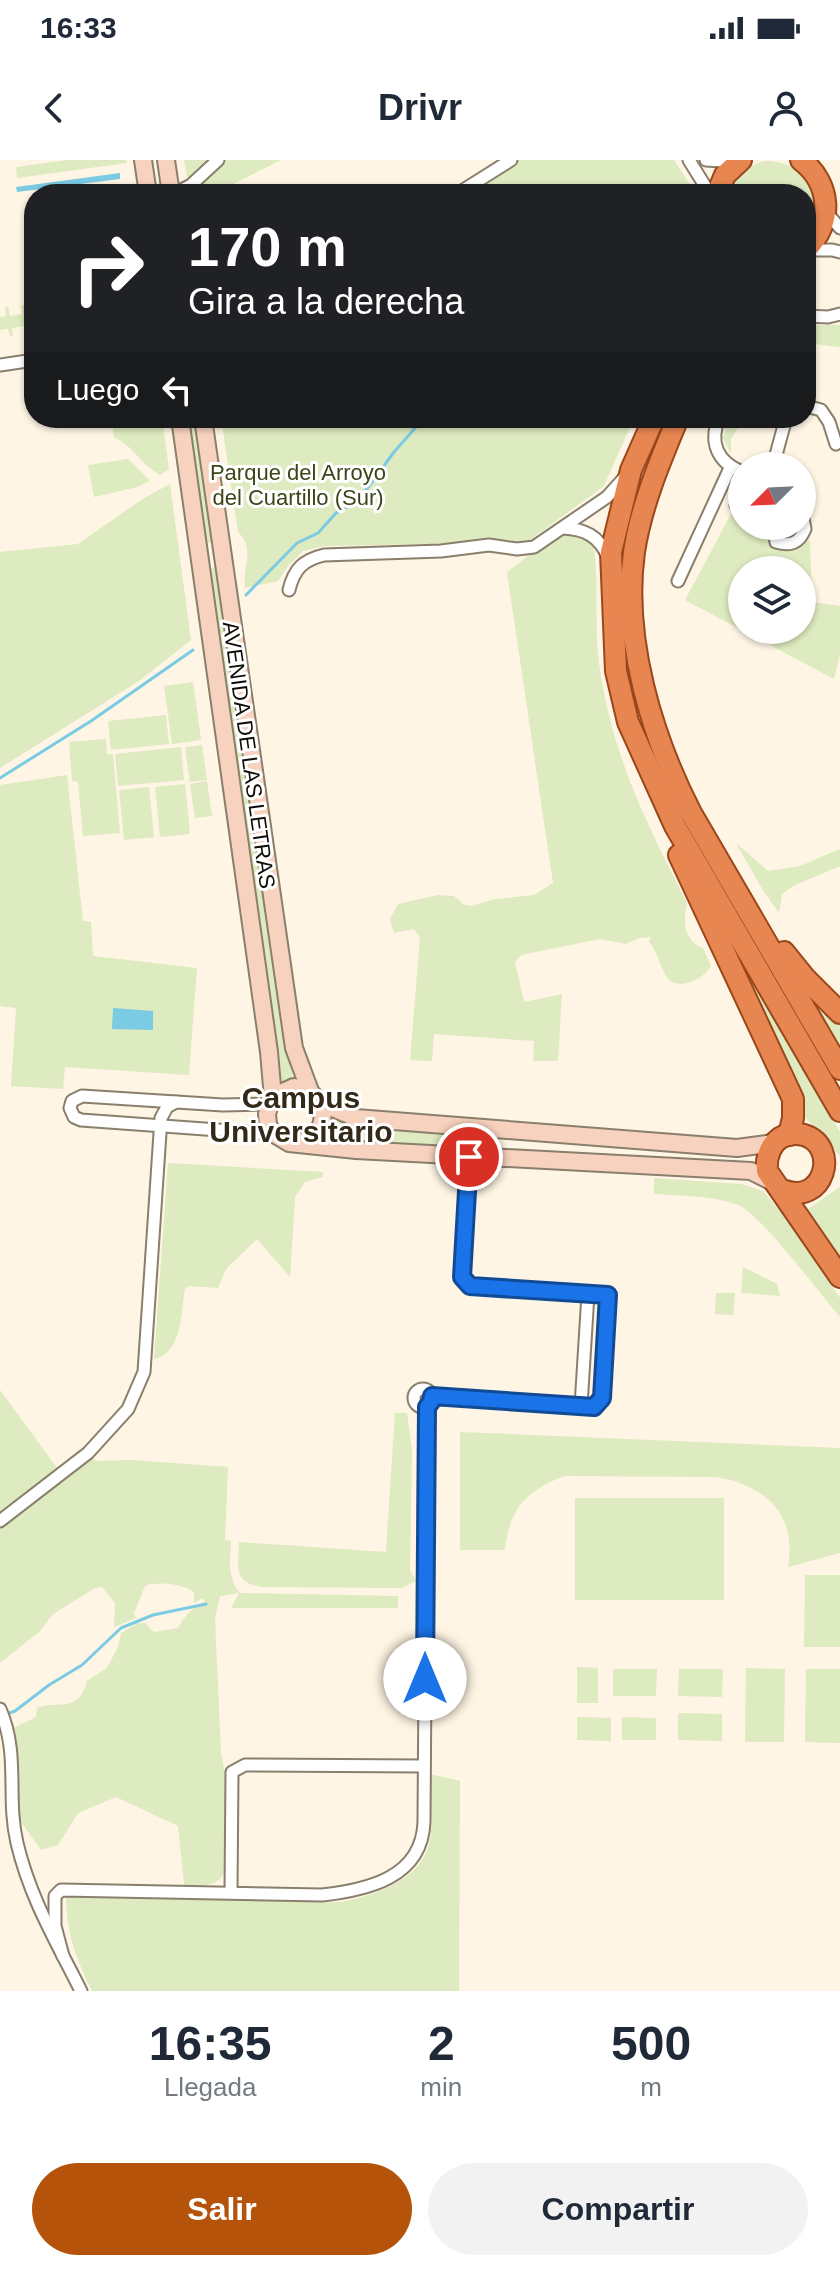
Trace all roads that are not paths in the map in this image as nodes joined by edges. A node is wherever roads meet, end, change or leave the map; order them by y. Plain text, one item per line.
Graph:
1 (143, 160) edge
2 (166, 160) edge
3 (218, 160) edge
4 (689, 160) edge
5 (706, 160) edge
6 (801, 160) edge
7 (822, 160) edge
8 (507, 161) edge
9 (739, 161) edge
10 (821, 183) junction
11 (147, 184) edge
12 (171, 184) edge
13 (192, 184) edge
14 (472, 184) edge
15 (704, 184) edge
16 (721, 184) edge
17 (826, 212) junction
18 (840, 228) edge
19 (816, 238) edge
20 (816, 250) edge
21 (840, 252) edge
22 (840, 314) edge
23 (816, 316) edge
24 (24, 361) edge
25 (0, 365) edge
26 (816, 409) edge
27 (181, 428) edge
28 (204, 428) edge
29 (650, 428) edge
30 (674, 428) edge
31 (715, 428) edge
32 (783, 428) edge
33 (836, 444) dead end
34 (777, 452) edge
35 (728, 461) edge
36 (631, 470) junction
37 (728, 485) edge
38 (562, 528) junction
39 (776, 540) edge
40 (798, 540) edge
41 (223, 552) junction
42 (199, 556) junction
43 (611, 565) junction
44 (678, 581) dead end
45 (289, 590) dead end
46 (642, 758) junction
47 (691, 813) junction
48 (840, 1013) edge
49 (840, 1069) edge
50 (315, 1097) junction
51 (272, 1101) junction
52 (176, 1102) junction
53 (840, 1111) edge
54 (160, 1125) junction
55 (274, 1134) junction
56 (782, 1139) junction
57 (297, 1143) junction
58 (469, 1157) junction
59 (832, 1157) edge
60 (831, 1176) edge
61 (778, 1186) junction
62 (840, 1277) edge
63 (588, 1294) junction
64 (581, 1406) junction
65 (0, 1521) edge
66 (0, 1709) edge
67 (424, 1766) junction
68 (231, 1892) junction
69 (63, 1956) junction
70 (81, 1991) edge

1 - 11 main road
2 - 12 main road
3 - 13 street
4 - 15 street
5 - 9 street
6 - 10 highway
7 - 10 highway
8 - 14 street
9 - 16 highway
10 - 17 highway
17 - 18 street
17 - 19 highway
20 - 21 street
22 - 23 street
24 - 25 street
26 - 33 street
27 - 42 main road, AVENIDA DE LAS LETRAS
28 - 41 main road, AVENIDA DE LAS LETRAS
29 - 36 highway
30 - 47 highway
31 - 35 street
32 - 34 street
36 - 38 street
36 - 43 highway
37 - 44 street
38 - 43 street
38 - 45 street
39 - 40 street
41 - 42 street
41 - 50 main road, AVENIDA DE LAS LETRAS
42 - 51 main road, AVENIDA DE LAS LETRAS
43 - 46 highway
46 - 53 highway
46 - 56 highway
47 - 48 highway
47 - 49 highway
50 - 51 main road
50 - 56 main road
50 - 57 main road
51 - 52 street
51 - 55 main road
52 - 54 street
52 - 54 street
54 - 55 street
54 - 65 street
55 - 57 main road
56 - 59 highway
56 - 61 highway
57 - 58 main road
58 - 61 main road
58 - 63 street
59 - 60 highway
60 - 61 highway
61 - 62 highway
63 - 64 street
63 - 64 street
64 - 67 street
66 - 69 street
67 - 68 street
67 - 68 street
68 - 69 street
69 - 70 street

